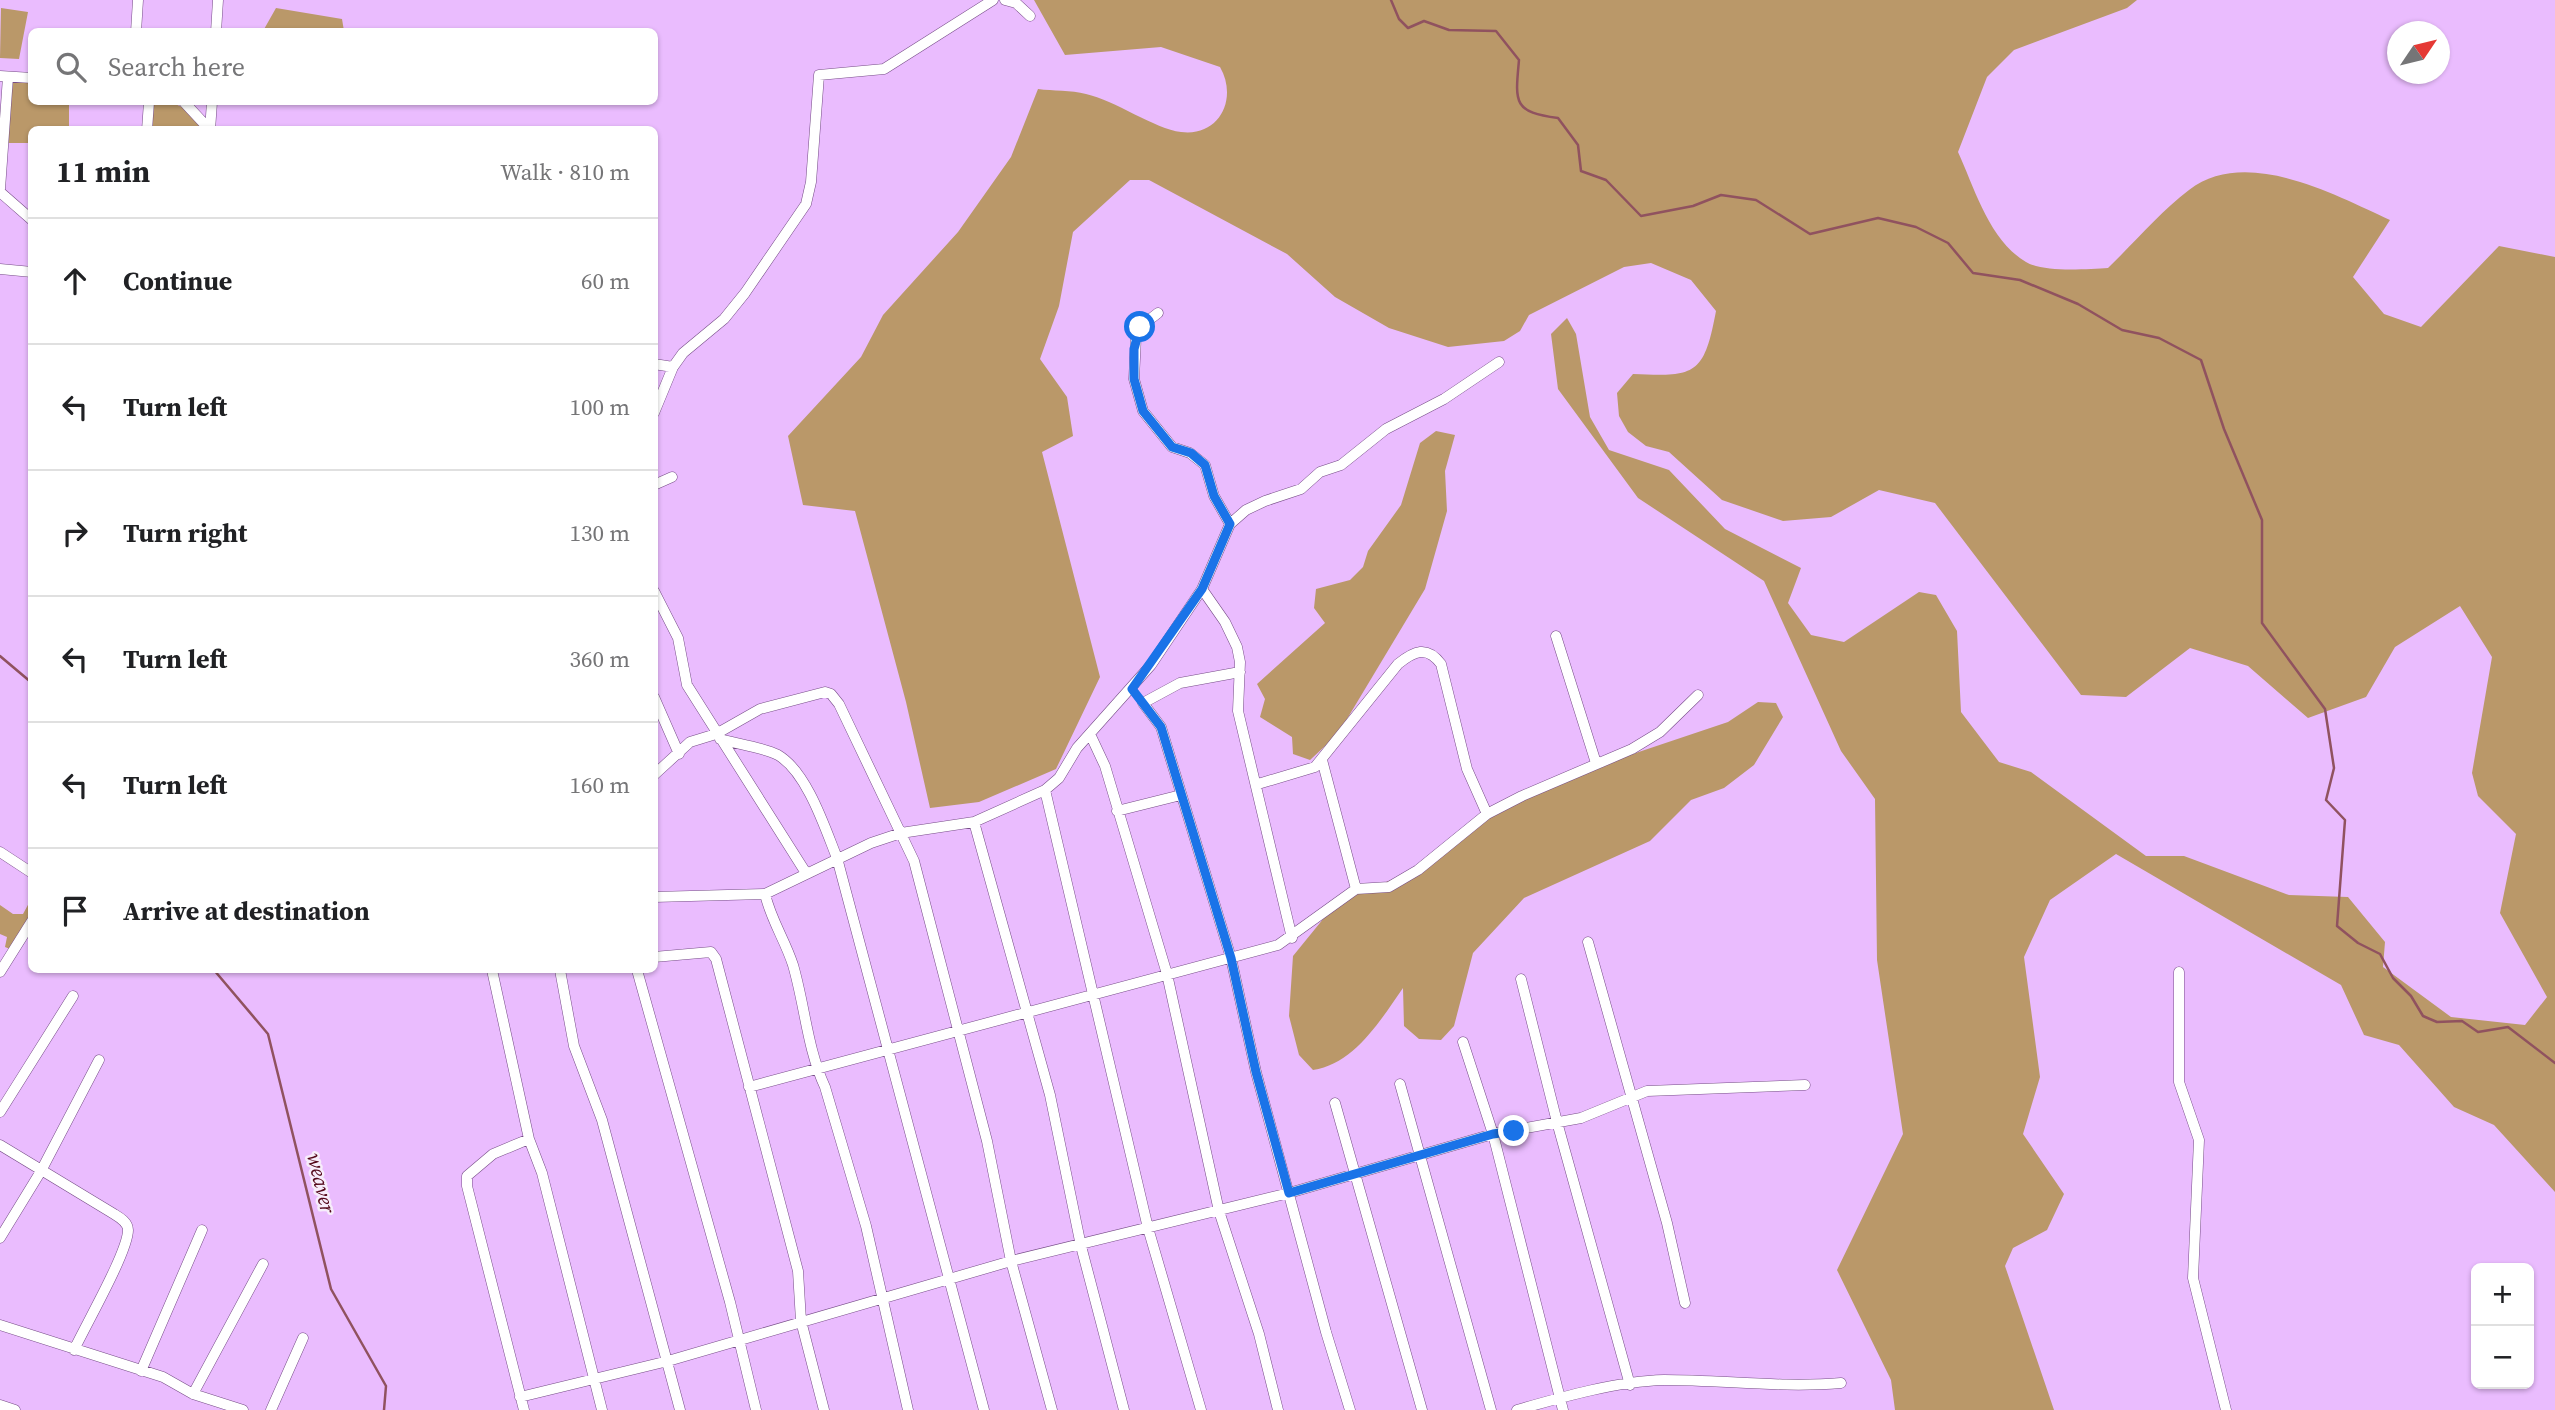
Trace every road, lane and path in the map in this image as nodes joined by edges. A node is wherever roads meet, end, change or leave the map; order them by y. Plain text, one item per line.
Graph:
1 (138, 0) edge
2 (218, 0) edge
3 (993, 0) edge
4 (1005, 0) edge
5 (1030, 16) dead end
6 (136, 28) edge
7 (216, 28) edge
8 (4, 77) edge
9 (28, 78) edge
10 (149, 105) edge
11 (187, 105) edge
12 (212, 105) edge
13 (147, 126) edge
14 (206, 126) edge
15 (210, 126) edge
16 (0, 190) edge
17 (28, 216) edge
18 (0, 269) edge
19 (28, 272) edge
20 (1158, 313) dead end
21 (1499, 362) dead end
22 (658, 365) edge
23 (673, 367) junction
24 (658, 403) edge
25 (672, 477) dead end
26 (658, 483) edge
27 (1230, 524) junction
28 (1202, 589) junction
29 (658, 597) edge
30 (667, 611) junction
31 (658, 614) edge
32 (1556, 636) dead end
33 (1240, 672) junction
34 (1132, 689) junction
35 (1698, 695) dead end
36 (1143, 703) junction
37 (658, 706) edge
38 (1090, 734) junction
39 (718, 736) junction
40 (679, 755) junction
41 (1322, 761) junction
42 (1596, 763) junction
43 (658, 772) edge
44 (1258, 784) junction
45 (1045, 790) junction
46 (1181, 795) junction
47 (1117, 811) junction
48 (1487, 814) junction
49 (974, 822) junction
50 (901, 832) junction
51 (0, 852) edge
52 (837, 858) junction
53 (28, 870) edge
54 (806, 873) junction
55 (1356, 889) junction
56 (765, 894) junction
57 (658, 897) edge
58 (28, 927) edge
59 (1292, 938) junction
60 (1588, 942) dead end
61 (658, 957) edge
62 (1231, 958) junction
63 (0, 972) edge
64 (2179, 972) dead end
65 (493, 973) edge
66 (561, 973) edge
67 (638, 973) edge
68 (1167, 974) junction
69 (1521, 979) dead end
70 (1094, 994) junction
71 (73, 996) dead end
72 (1027, 1013) junction
73 (959, 1030) junction
74 (1463, 1042) dead end
75 (890, 1049) junction
76 (99, 1060) dead end
77 (816, 1069) junction
78 (1400, 1084) dead end
79 (1805, 1085) dead end
80 (749, 1087) junction
81 (1630, 1101) junction
82 (1335, 1103) dead end
83 (0, 1112) edge
84 (1557, 1122) junction
85 (1493, 1134) junction
86 (529, 1139) junction
87 (0, 1145) edge
88 (1418, 1155) junction
89 (41, 1171) junction
90 (1356, 1174) junction
91 (1289, 1193) junction
92 (1219, 1211) junction
93 (1148, 1228) junction
94 (202, 1230) dead end
95 (0, 1238) edge
96 (1081, 1246) junction
97 (1011, 1261) junction
98 (263, 1264) dead end
99 (949, 1279) junction
100 (884, 1297) junction
101 (1685, 1303) dead end
102 (801, 1321) junction
103 (0, 1325) edge
104 (303, 1338) dead end
105 (739, 1339) junction
106 (74, 1350) junction
107 (668, 1361) junction
108 (141, 1371) junction
109 (592, 1378) junction
110 (1842, 1383) dead end
111 (1630, 1385) junction
112 (193, 1394) junction
113 (520, 1397) junction
114 (1560, 1398) junction
115 (0, 1405) edge
116 (231, 1407) edge
117 (15, 1410) edge
118 (243, 1410) edge
119 (271, 1410) edge
120 (524, 1410) edge
121 (602, 1410) edge
122 (680, 1410) edge
123 (756, 1410) edge
124 (824, 1410) edge
125 (908, 1410) edge
126 (984, 1410) edge
127 (1052, 1410) edge
128 (1124, 1410) edge
129 (1201, 1410) edge
130 (1278, 1410) edge
131 (1350, 1410) edge
132 (1422, 1410) edge
133 (1491, 1410) edge
134 (1517, 1410) edge
135 (1563, 1410) edge
136 (2226, 1410) edge

1 - 6 street
2 - 7 street
3 - 23 street
4 - 5 street
8 - 9 street
8 - 16 street
10 - 13 street
11 - 14 street
12 - 15 street
16 - 17 street
18 - 19 street
20 - 27 street
21 - 27 street
22 - 23 street
23 - 24 street
25 - 26 street
27 - 28 street
28 - 33 street
28 - 34 street
29 - 30 street
30 - 31 street
30 - 39 street
32 - 42 street
33 - 36 street
33 - 44 street
34 - 36 street
34 - 38 street
35 - 42 street
36 - 46 street
37 - 40 street
38 - 45 street
38 - 47 street
39 - 40 street
39 - 50 street
39 - 52 street
39 - 54 street
40 - 43 street
41 - 44 street
41 - 48 street
41 - 55 street
42 - 48 street
44 - 59 street
45 - 49 street
45 - 70 street
46 - 47 street
46 - 62 street
47 - 68 street
48 - 55 street
49 - 50 street
49 - 72 street
50 - 52 street
50 - 73 street
51 - 53 street
52 - 54 street
52 - 75 street
54 - 56 street
55 - 59 street
56 - 57 street
56 - 77 street
58 - 63 street
59 - 62 street
60 - 81 street
61 - 80 street
62 - 68 street
62 - 91 street
64 - 136 street
65 - 86 street
66 - 107 street
67 - 105 street
68 - 70 street
68 - 92 street
69 - 84 street
70 - 72 street
70 - 93 street
71 - 83 street
72 - 73 street
72 - 96 street
73 - 75 street
73 - 97 street
74 - 85 street
75 - 77 street
75 - 99 street
76 - 89 street
77 - 80 street
77 - 100 street
78 - 88 street
79 - 81 street
80 - 102 street
81 - 84 street
81 - 101 street
82 - 90 street
84 - 85 street
84 - 111 street
85 - 88 street
85 - 114 street
86 - 109 street
86 - 113 street
87 - 89 street
88 - 90 street
88 - 133 street
89 - 95 street
89 - 106 street
90 - 91 street
90 - 132 street
91 - 92 street
91 - 131 street
92 - 93 street
92 - 130 street
93 - 96 street
93 - 129 street
94 - 108 street
96 - 97 street
96 - 128 street
97 - 99 street
97 - 127 street
98 - 112 street
99 - 100 street
99 - 126 street
100 - 102 street
100 - 125 street
102 - 105 street
102 - 124 street
103 - 106 street
104 - 119 street
105 - 107 street
105 - 123 street
106 - 108 street
107 - 109 street
107 - 122 street
108 - 112 street
109 - 113 street
109 - 121 street
110 - 111 street
111 - 114 street
112 - 116 street
113 - 120 street
114 - 134 street
114 - 135 street
115 - 117 street
116 - 118 street

